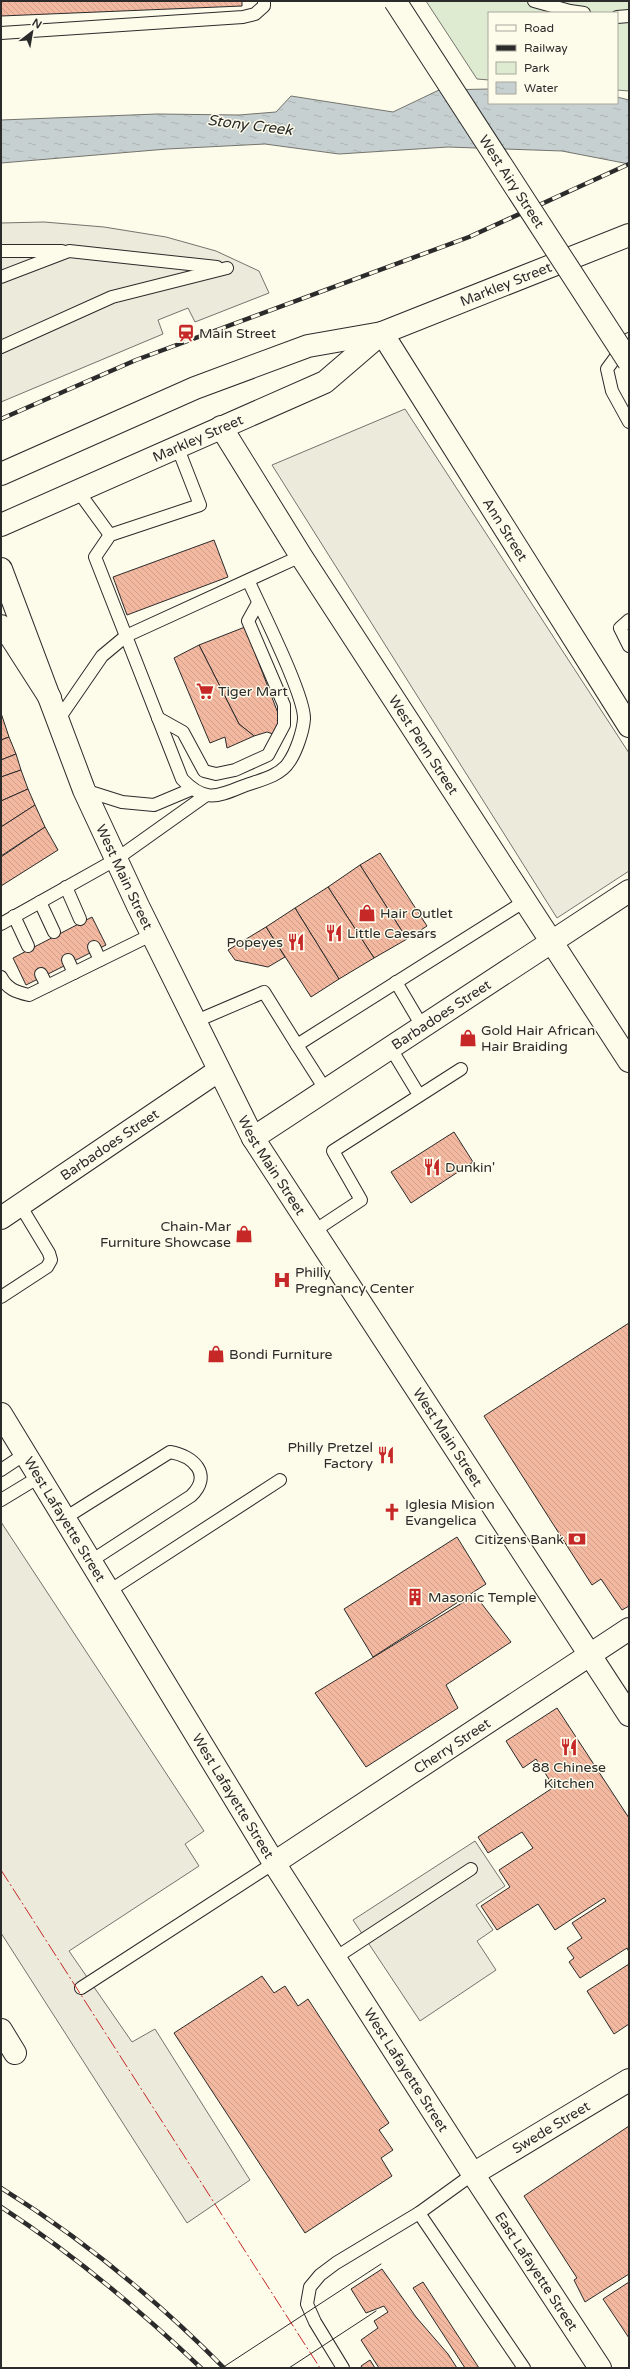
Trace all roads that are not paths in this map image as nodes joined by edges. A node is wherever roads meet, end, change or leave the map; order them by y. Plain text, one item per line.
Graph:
1 (264, 1) edge
2 (395, 1) edge
3 (534, 1) edge
4 (577, 12) edge
5 (629, 16) edge
6 (618, 17) edge
7 (1, 33) edge
8 (629, 235) edge
9 (1, 251) edge
10 (69, 251) junction
11 (1, 277) edge
12 (382, 333) junction
13 (629, 339) edge
14 (1, 348) edge
15 (629, 362) edge
16 (629, 422) edge
17 (221, 427) junction
18 (177, 446) junction
19 (1, 474) edge
20 (78, 491) junction
21 (1, 525) edge
22 (110, 535) junction
23 (301, 556) junction
24 (1, 569) edge
25 (249, 582) junction
26 (258, 603) junction
27 (629, 620) edge
28 (1, 626) edge
29 (126, 636) junction
30 (629, 646) edge
31 (50, 698) junction
32 (158, 718) junction
33 (58, 720) junction
34 (629, 726) edge
35 (192, 789) junction
36 (84, 790) junction
37 (206, 796) junction
38 (115, 860) junction
39 (66, 888) junction
40 (629, 891) edge
41 (525, 901) junction
42 (40, 902) junction
43 (14, 916) junction
44 (80, 919) dead end
45 (1, 924) edge
46 (54, 932) dead end
47 (152, 935) junction
48 (551, 940) junction
49 (28, 946) dead end
50 (94, 947) dead end
51 (68, 960) dead end
52 (100, 960) junction
53 (74, 973) junction
54 (41, 974) dead end
55 (1, 977) edge
56 (396, 982) junction
57 (47, 986) junction
58 (194, 1022) junction
59 (422, 1026) junction
60 (297, 1045) junction
61 (390, 1046) junction
62 (629, 1061) edge
63 (462, 1069) dead end
64 (218, 1070) junction
65 (325, 1089) junction
66 (419, 1095) junction
67 (253, 1138) junction
68 (20, 1205) junction
69 (1, 1218) edge
70 (314, 1231) junction
71 (1, 1297) edge
72 (1, 1414) edge
73 (25, 1454) junction
74 (1, 1470) edge
75 (39, 1477) junction
76 (280, 1480) dead end
77 (1, 1500) edge
78 (64, 1518) junction
79 (90, 1561) junction
80 (109, 1591) junction
81 (629, 1629) edge
82 (591, 1654) junction
83 (629, 1715) edge
84 (274, 1863) junction
85 (471, 1869) dead end
86 (335, 1958) junction
87 (81, 1988) dead end
88 (1, 2030) edge
89 (15, 2053) dead end
90 (629, 2080) edge
91 (473, 2174) junction
92 (419, 2213) junction
93 (343, 2368) edge
94 (524, 2368) edge
95 (600, 2368) edge

1 - 7 lane
2 - 15 main road, West Airy Street, bridge
3 - 4 lane
5 - 6 lane
8 - 12 main road, Markley Street
9 - 10 lane
10 - 11 lane
10 - 14 lane
12 - 17 main road, Markley Street
12 - 19 main road, Markley Street
12 - 34 main road, Ann Street
13 - 16 lane
17 - 18 main road, Markley Street
17 - 23 main road, West Penn Street
18 - 20 main road, Markley Street
18 - 22 lane
20 - 21 main road, Markley Street
20 - 22 lane
22 - 29 lane
23 - 25 lane
23 - 41 main road, West Penn Street
24 - 31 main road, West Main Street
25 - 26 lane
25 - 29 lane
26 - 32 lane
26 - 37 lane
27 - 30 lane
28 - 31 main road
29 - 32 lane
29 - 33 lane
31 - 33 main road, West Main Street
32 - 35 lane
33 - 36 main road, West Main Street
35 - 36 lane
35 - 37 lane
36 - 38 main road, West Main Street
37 - 38 lane
38 - 39 lane
38 - 47 main road, West Main Street
39 - 42 lane
39 - 44 lane
40 - 48 main road, Barbadoes Street
41 - 48 main road, West Penn Street
41 - 56 lane
42 - 43 lane
42 - 46 lane
43 - 45 lane
43 - 49 lane
47 - 52 lane
47 - 58 main road, West Main Street
48 - 59 main road, Barbadoes Street
48 - 62 main road, West Penn Street
50 - 52 lane
51 - 53 lane
52 - 53 lane
53 - 57 lane
54 - 57 lane
55 - 57 lane
56 - 59 lane
56 - 60 lane
58 - 60 lane
58 - 64 main road, West Main Street
59 - 61 main road, Barbadoes Street
60 - 65 lane
61 - 65 main road, Barbadoes Street
61 - 66 lane
63 - 66 lane
64 - 67 main road, West Main Street
64 - 68 main road, Barbadoes Street
65 - 67 main road, Barbadoes Street
66 - 70 lane
67 - 70 main road, West Main Street
68 - 69 main road, Barbadoes Street
68 - 71 lane
70 - 82 main road, West Main Street
72 - 73 main road, West Lafayette Street
73 - 74 lane
73 - 75 main road, West Lafayette Street
75 - 77 lane
75 - 78 main road, West Lafayette Street
76 - 80 lane
78 - 79 main road, West Lafayette Street
78 - 79 lane
79 - 80 main road, West Lafayette Street
80 - 84 main road, West Lafayette Street
81 - 82 main road, Cherry Street
82 - 83 main road, West Main Street
82 - 84 main road, Cherry Street
84 - 86 main road, West Lafayette Street
84 - 87 lane
85 - 86 lane
86 - 91 main road, West Lafayette Street
88 - 89 main road
90 - 91 main road, Swede Street
91 - 92 lane
91 - 95 main road, East Lafayette Street
92 - 93 lane
92 - 94 lane

